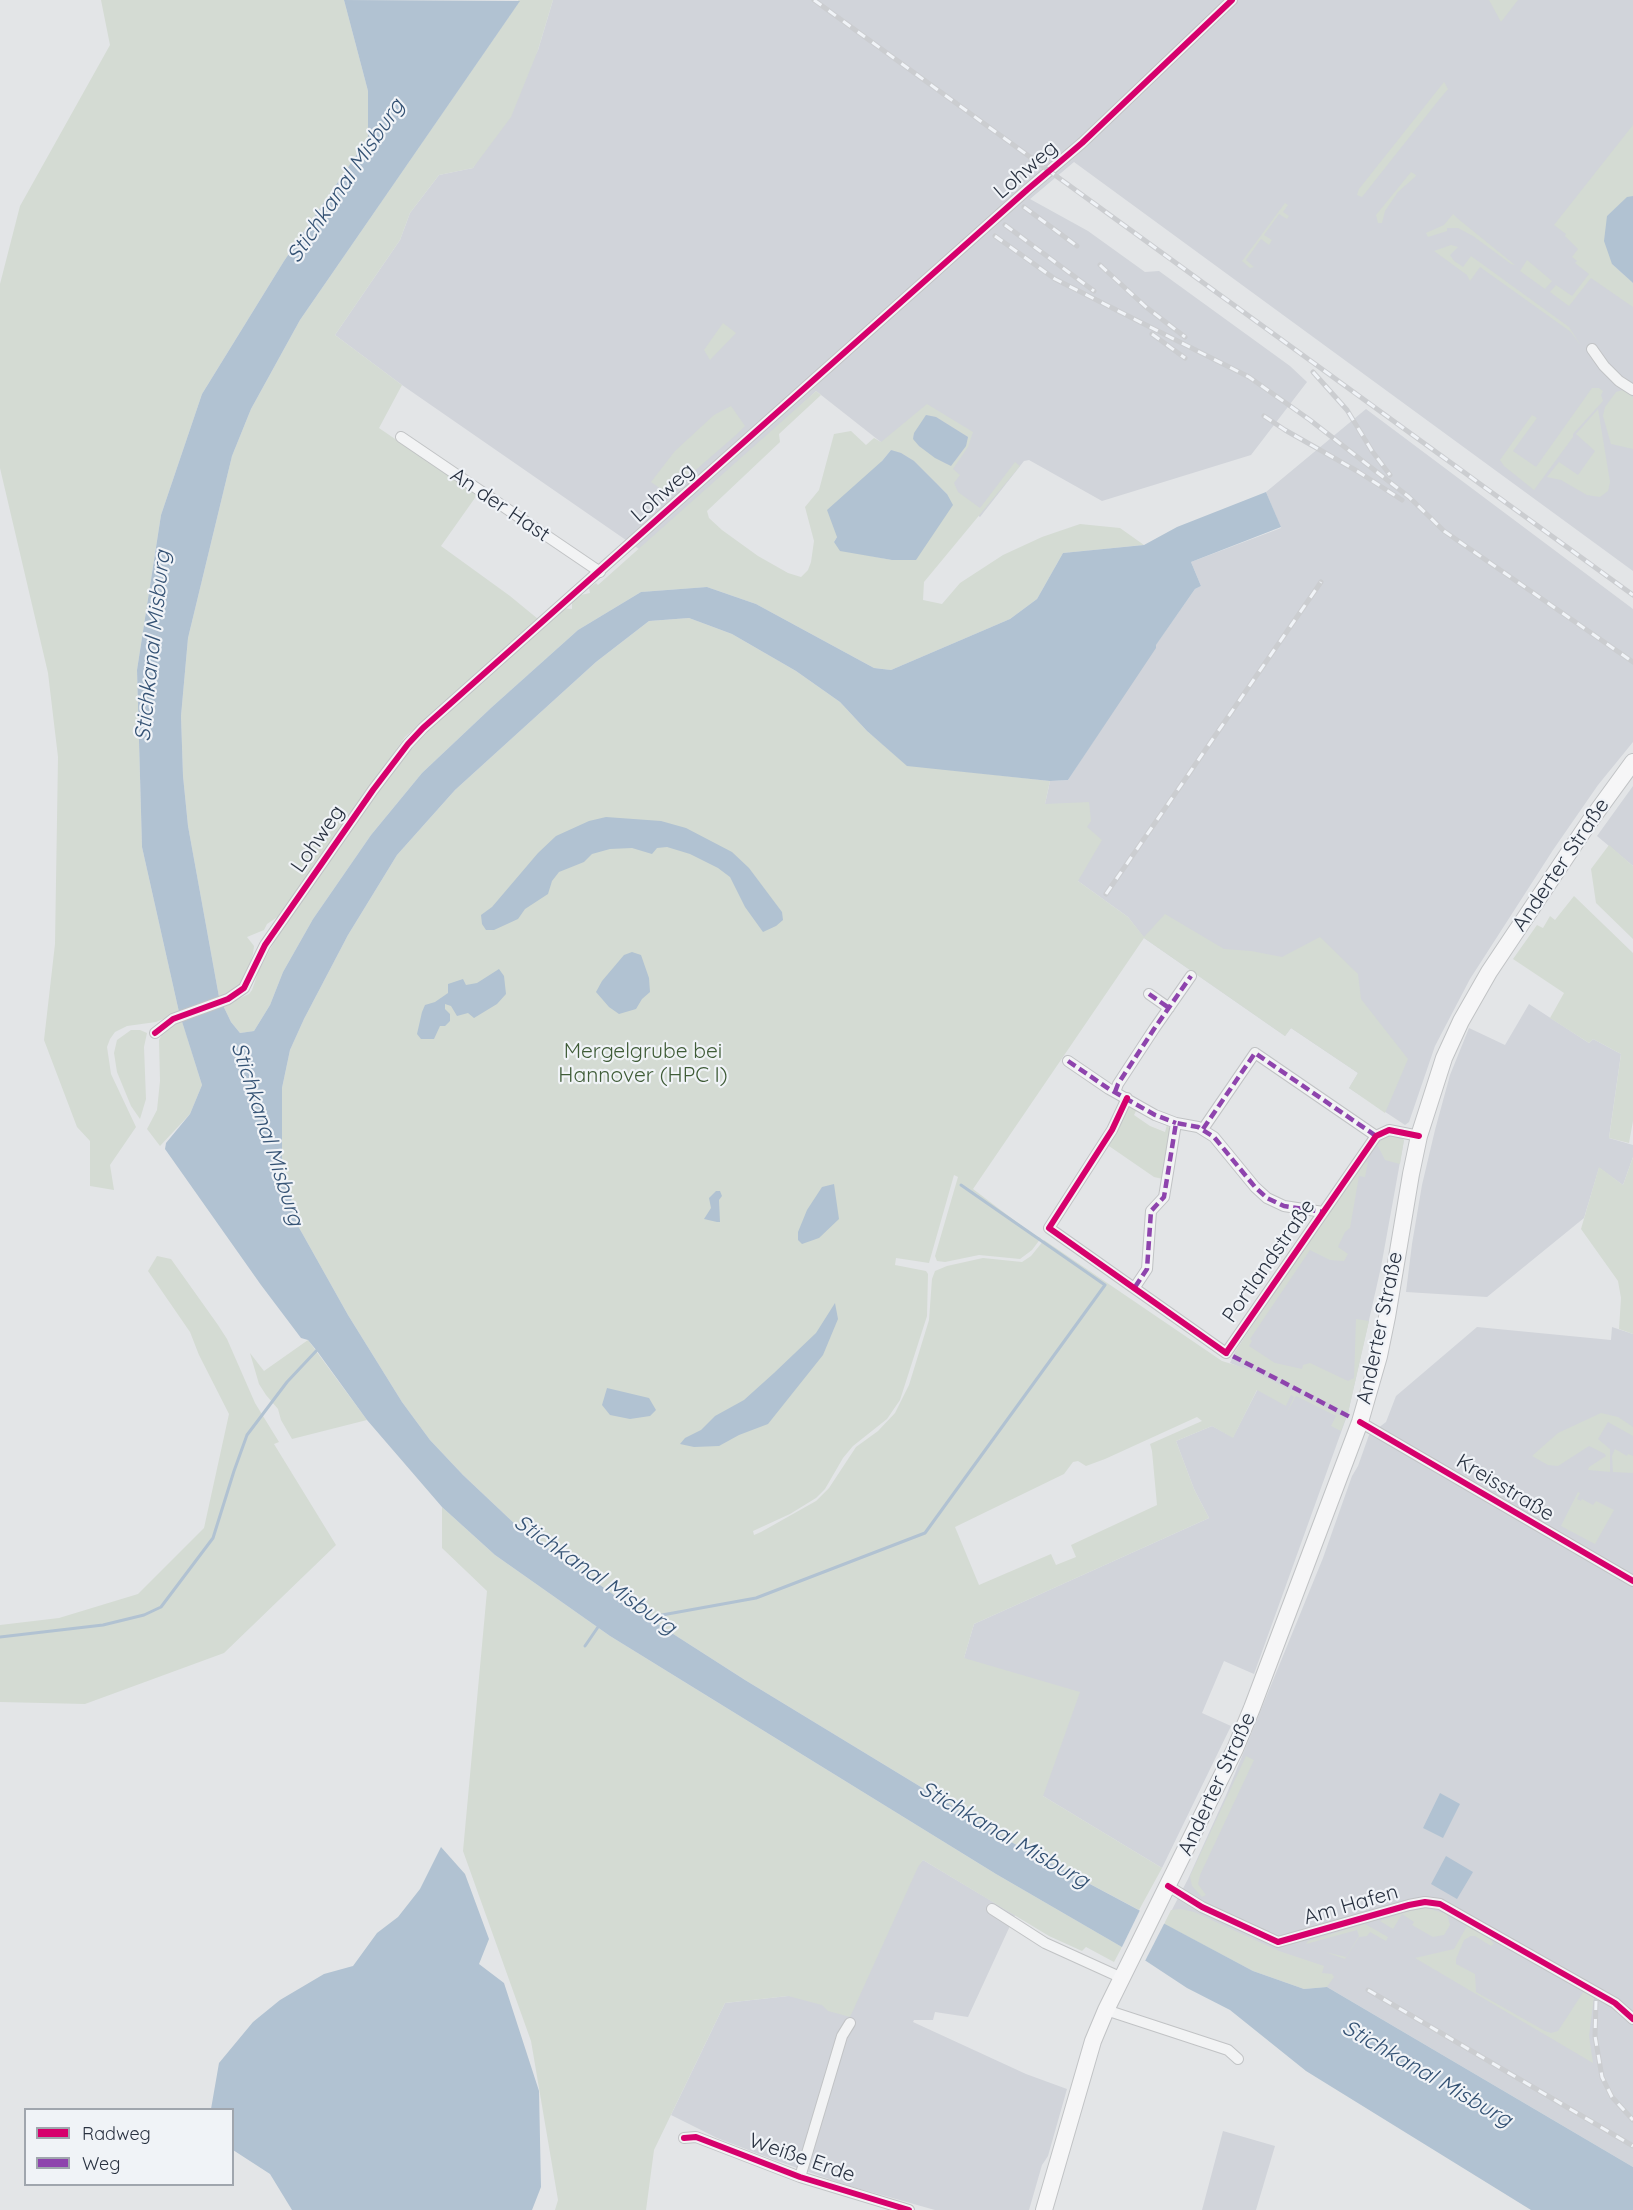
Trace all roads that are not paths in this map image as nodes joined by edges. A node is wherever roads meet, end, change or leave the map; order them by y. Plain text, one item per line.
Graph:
1 (1232, 0) edge
2 (1592, 349) dead end
3 (1633, 390) edge
4 (401, 437) dead end
5 (600, 572) junction
6 (1633, 762) edge
7 (1191, 976) dead end
8 (1149, 994) dead end
9 (1169, 1008) junction
10 (154, 1033) dead end
11 (1068, 1060) dead end
12 (1115, 1092) junction
13 (1127, 1098) junction
14 (1176, 1123) junction
15 (1203, 1129) junction
16 (1376, 1136) junction
17 (1419, 1136) junction
18 (1323, 1212) junction
19 (1135, 1287) junction
20 (1359, 1422) junction
21 (1633, 1581) edge
22 (1168, 1886) junction
23 (992, 1909) dead end
24 (1126, 1970) junction
25 (1106, 2010) junction
26 (1633, 2019) edge
27 (850, 2023) dead end
28 (1238, 2059) dead end
29 (684, 2138) dead end
30 (800, 2177) junction
31 (909, 2210) edge
32 (1044, 2210) edge

1 - 5 street, Lohweg
2 - 3 street
4 - 5 street, An der Hast
5 - 10 street, Lohweg
6 - 17 main road, Anderter Straße
7 - 9 street
8 - 9 street
9 - 12 street
11 - 12 street
12 - 13 street
13 - 14 street
13 - 19 street, Portlandstraße
14 - 15 street
14 - 19 street
15 - 16 street
15 - 18 street, Portlandstraße
16 - 17 street
16 - 18 street, Portlandstraße
17 - 20 main road, Anderter Straße
18 - 19 street, Portlandstraße
20 - 21 street, Kreisstraße
20 - 22 main road, Anderter Straße
22 - 24 main road, Anderter Straße
22 - 26 street, Am Hafen
23 - 24 street
24 - 25 main road, Anderter Straße
25 - 28 street
25 - 32 main road, Anderter Straße
27 - 30 street, Weiße Erde
29 - 30 street, Weiße Erde
30 - 31 street, Weiße Erde

